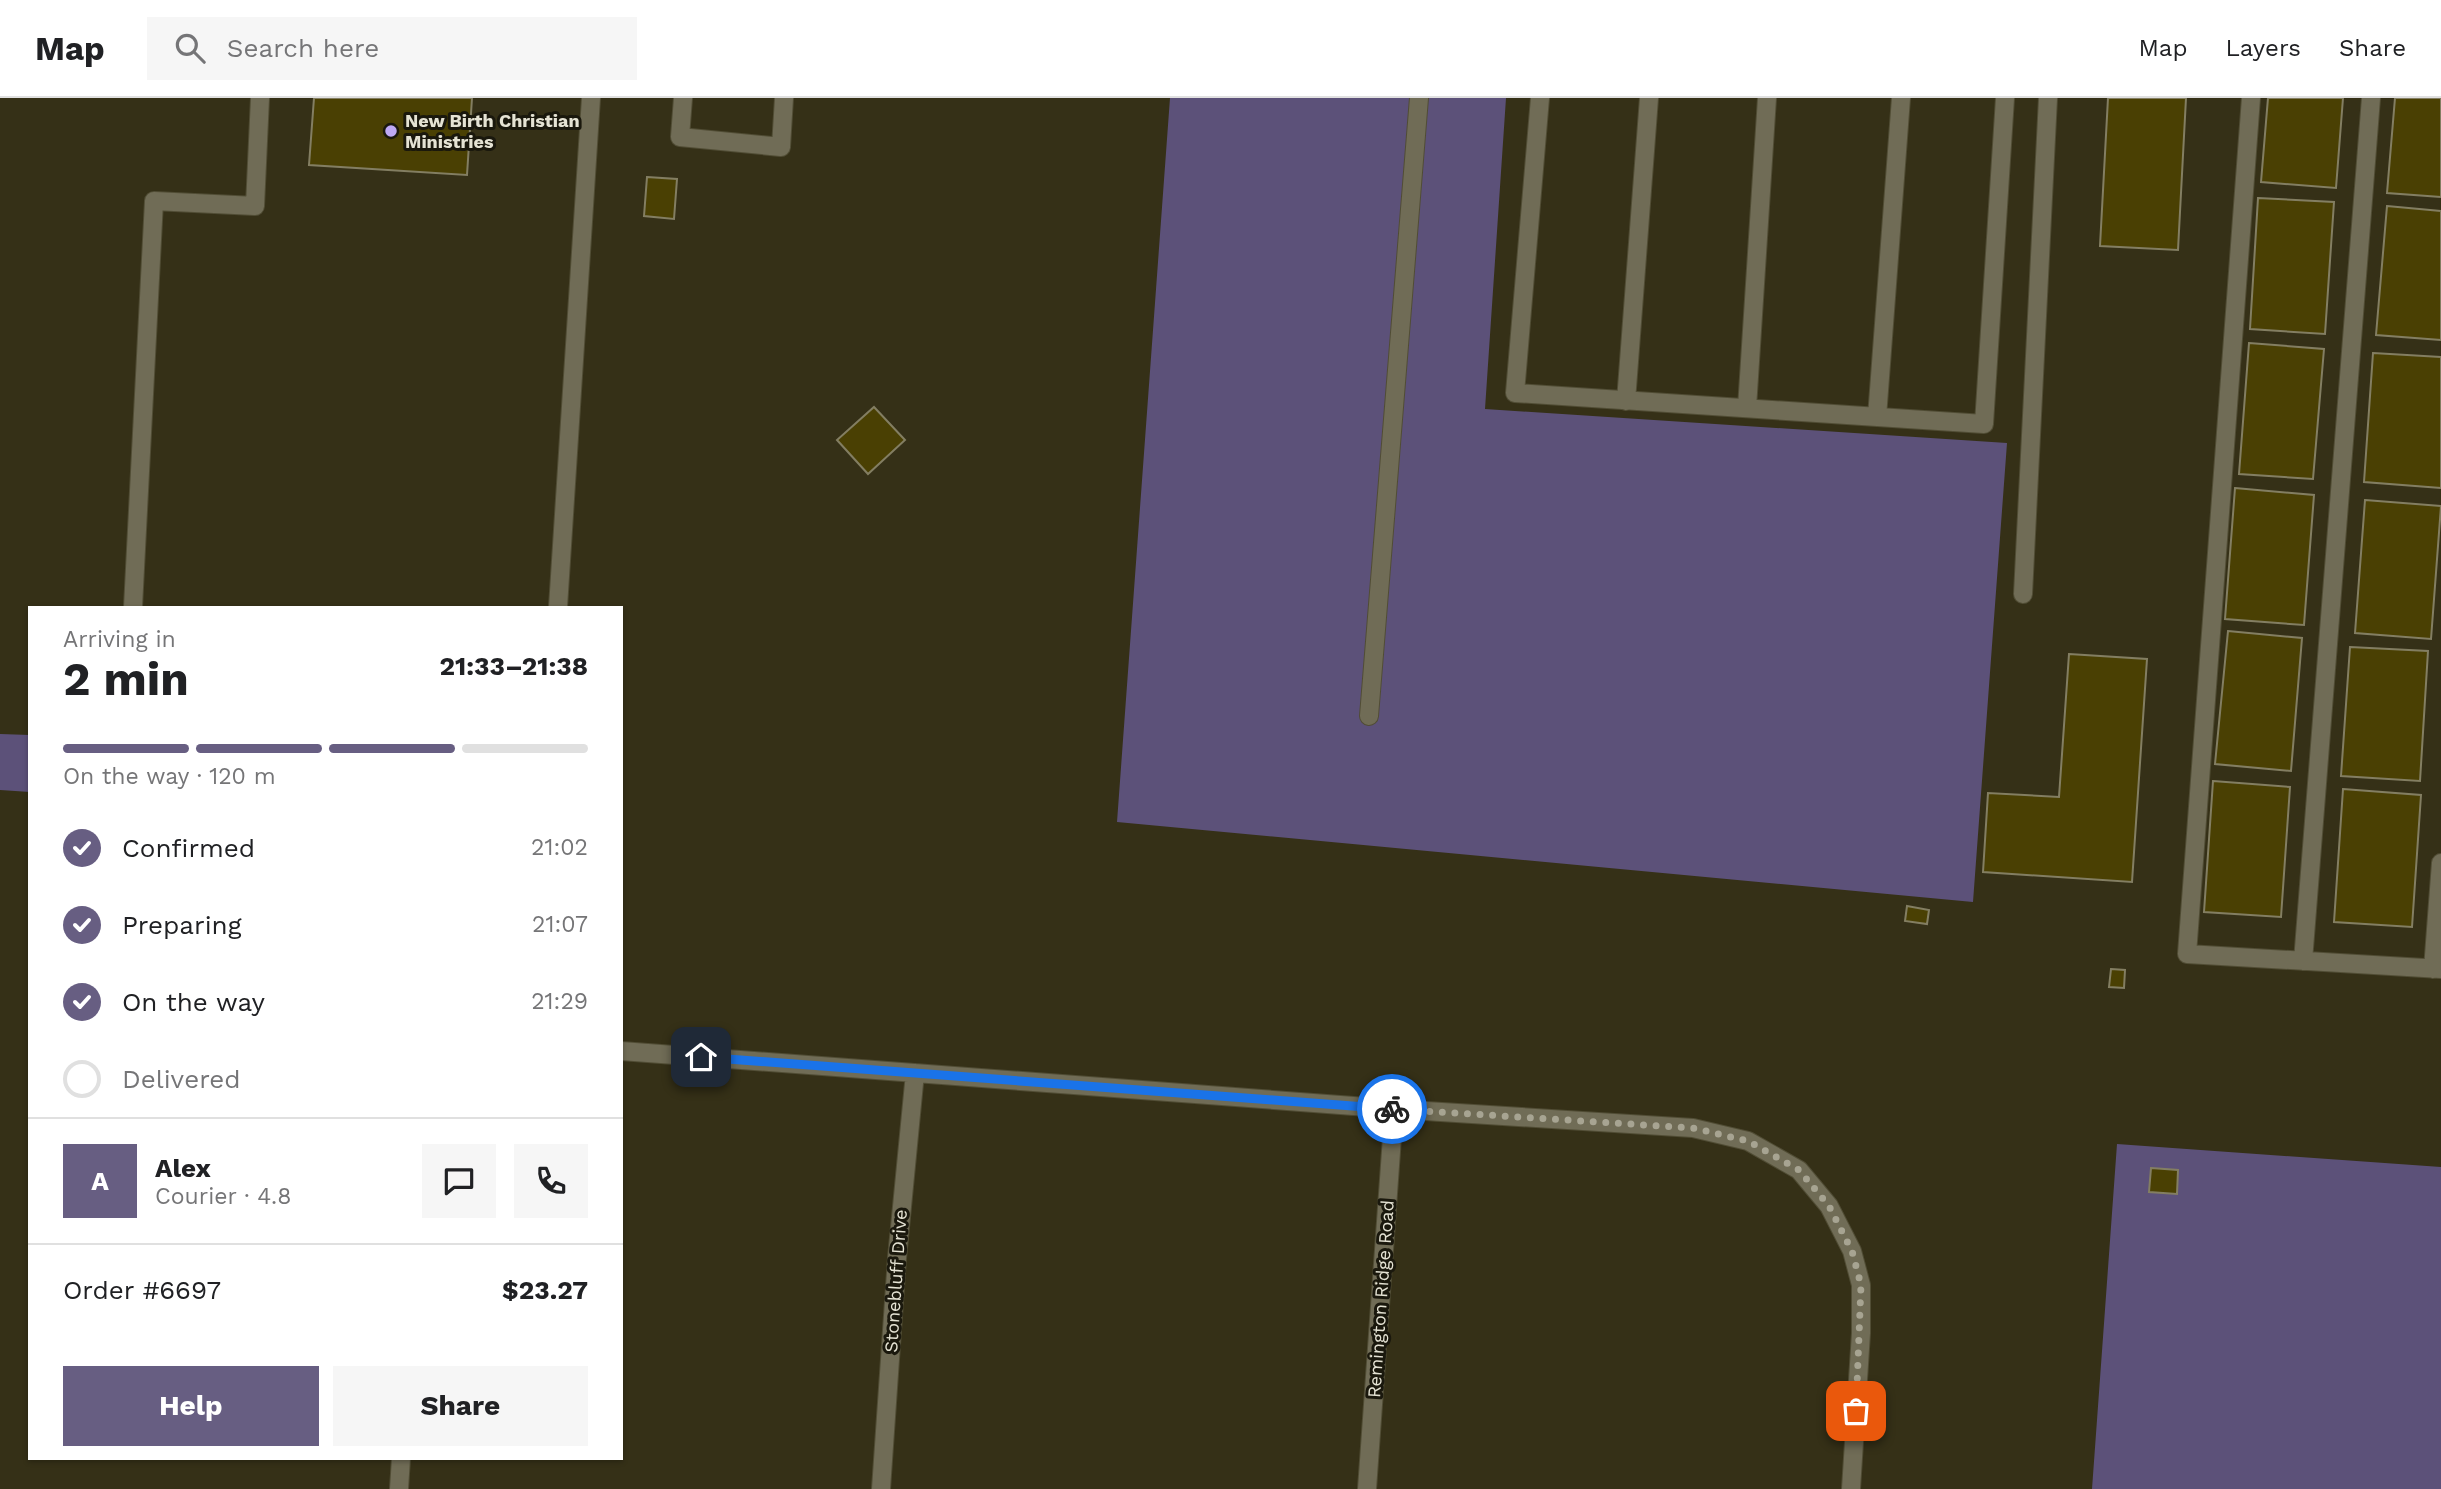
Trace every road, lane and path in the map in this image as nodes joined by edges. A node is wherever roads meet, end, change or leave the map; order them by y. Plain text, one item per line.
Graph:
1 (260, 98) edge
2 (592, 98) edge
3 (683, 98) edge
4 (784, 98) edge
5 (1419, 98) edge
6 (1540, 98) edge
7 (1649, 98) edge
8 (1767, 98) edge
9 (1901, 98) edge
10 (2005, 98) edge
11 (2048, 98) edge
12 (2250, 98) edge
13 (2371, 98) edge
14 (1626, 401) junction
15 (1747, 408) junction
16 (1877, 416) junction
17 (2023, 594) dead end
18 (134, 606) edge
19 (558, 606) edge
20 (1369, 716) dead end
21 (2441, 863) edge
22 (2303, 961) junction
23 (2437, 969) edge
24 (623, 1051) edge
25 (915, 1073) junction
26 (1394, 1109) junction
27 (401, 1460) edge
28 (399, 1489) edge
29 (881, 1489) edge
30 (1367, 1489) edge
31 (1851, 1489) edge

1 - 18 street
2 - 19 street
3 - 4 street
5 - 20 street
6 - 14 street
7 - 14 street
8 - 15 street
9 - 16 street
10 - 16 street
11 - 17 street
12 - 22 street
13 - 22 street
14 - 15 street
15 - 16 street
21 - 23 street
22 - 23 street
24 - 25 street
25 - 26 street
25 - 29 street, Stonebluff Drive
26 - 30 street, Remington Ridge Road
26 - 31 street
27 - 28 street

